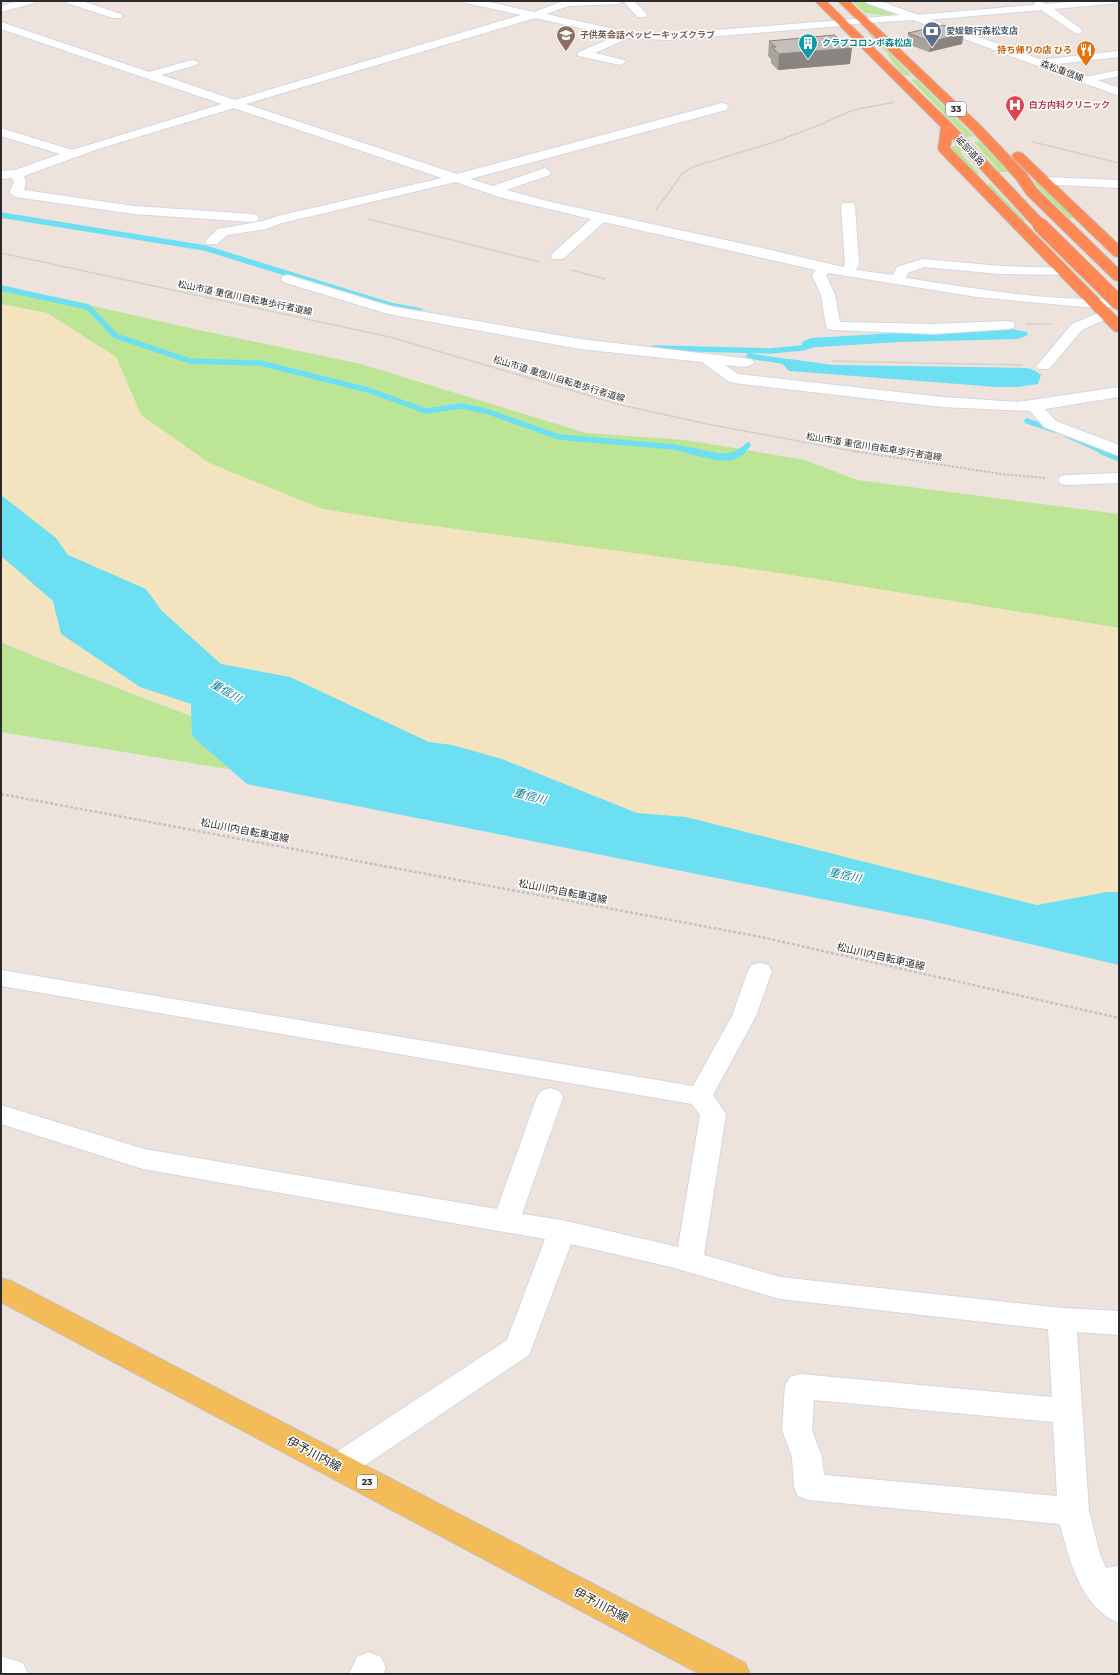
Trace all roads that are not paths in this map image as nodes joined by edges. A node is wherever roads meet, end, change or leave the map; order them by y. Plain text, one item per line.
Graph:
1 (30, 1) edge
2 (71, 1) edge
3 (470, 1) edge
4 (618, 1) edge
5 (628, 1) edge
6 (820, 1) edge
7 (843, 1) edge
8 (870, 1) edge
9 (966, 1) edge
10 (1115, 1) edge
11 (568, 2) edge
12 (1104, 2) edge
13 (1039, 4) edge
14 (1, 9) edge
15 (982, 12) junction
16 (1118, 12) edge
17 (534, 15) junction
18 (642, 15) dead end
19 (118, 16) dead end
20 (916, 18) junction
21 (866, 22) junction
22 (842, 23) junction
23 (1, 25) edge
24 (1077, 30) dead end
25 (627, 35) junction
26 (1088, 47) dead end
27 (1119, 54) edge
28 (1100, 56) junction
29 (620, 62) dead end
30 (192, 63) dead end
31 (1039, 63) junction
32 (1119, 73) edge
33 (150, 76) junction
34 (1085, 80) junction
35 (1119, 92) edge
36 (235, 104) junction
37 (722, 107) dead end
38 (947, 126) junction
39 (977, 129) junction
40 (1, 132) edge
41 (72, 154) junction
42 (544, 172) dead end
43 (1, 175) edge
44 (18, 177) junction
45 (458, 178) junction
46 (1, 179) edge
47 (38, 179) dead end
48 (1045, 181) junction
49 (1119, 184) edge
50 (495, 190) junction
51 (148, 198) dead end
52 (848, 206) dead end
53 (299, 215) junction
54 (600, 218) junction
55 (278, 220) junction
56 (212, 241) dead end
57 (1117, 249) edge
58 (558, 256) dead end
59 (824, 268) junction
60 (846, 272) junction
61 (1064, 272) junction
62 (1119, 277) edge
63 (288, 279) dead end
64 (898, 281) junction
65 (1119, 302) edge
66 (1100, 309) junction
67 (1008, 325) road end
68 (1119, 328) edge
69 (706, 358) junction
70 (746, 362) dead end
71 (1044, 366) road end
72 (1119, 392) edge
73 (1034, 406) junction
74 (1119, 451) edge
75 (1119, 478) edge
76 (1067, 480) road end
77 (760, 971) dead end
78 (4, 984) edge
79 (700, 1096) junction
80 (550, 1097) dead end
81 (1, 1114) edge
82 (506, 1221) junction
83 (562, 1231) junction
84 (689, 1262) junction
85 (1, 1289) edge
86 (1062, 1319) junction
87 (1119, 1323) edge
88 (1067, 1411) junction
89 (338, 1467) junction
90 (1073, 1511) junction
91 (1108, 1582) edge
92 (1119, 1608) edge
93 (1, 1672) edge
94 (11, 1674) edge
95 (733, 1674) edge

1 - 14 street
2 - 19 street
3 - 17 street, 森松重信線
4 - 11 street
5 - 18 street
6 - 22 highway, 砥部道路 / 33
7 - 21 highway, 砥部道路 / 33
8 - 20 street
9 - 15 street
10 - 12 street
11 - 17 street
12 - 13 street
12 - 16 street
13 - 15 street
13 - 24 street
15 - 20 street
17 - 25 street, 森松重信線
17 - 36 street
20 - 21 street, 森松重信線
20 - 31 street, 森松重信線
21 - 22 street, 森松重信線
21 - 39 highway, 砥部道路 / 33
22 - 25 street, 森松重信線
22 - 38 highway, 砥部道路 / 33
23 - 33 street
25 - 29 street
26 - 28 street
27 - 28 street
28 - 31 street
30 - 33 street
31 - 34 street, 森松重信線
32 - 34 street
33 - 36 street
34 - 35 street, 森松重信線
36 - 41 street
36 - 45 street
37 - 45 street
38 - 61 highway
38 - 65 highway, 砥部道路 / 33, bridge
39 - 48 highway
39 - 62 highway, 砥部道路 / 33
40 - 41 street
41 - 44 street
42 - 50 street
43 - 44 street
44 - 46 street
44 - 47 street
44 - 55 street
45 - 50 street
45 - 53 street
48 - 49 street
48 - 57 highway
50 - 54 street
51 - 53 street
52 - 60 street
53 - 55 street
54 - 58 street
54 - 59 street
55 - 56 street
59 - 60 street
59 - 67 street
60 - 64 street
61 - 64 street
61 - 66 highway
63 - 69 street
64 - 66 street
65 - 66 street
66 - 68 highway
66 - 71 street
69 - 70 street
69 - 73 street
72 - 73 street
73 - 74 street
75 - 76 street
77 - 79 street
78 - 79 street
79 - 84 street
80 - 82 street
81 - 82 street
82 - 83 street
83 - 84 street
83 - 89 street
84 - 86 street
85 - 89 main road, 伊予川内線 / 23
86 - 87 street
86 - 88 street
88 - 90 street
88 - 90 street
89 - 95 main road, 伊予川内線 / 23
90 - 91 street
91 - 92 street
93 - 94 street

